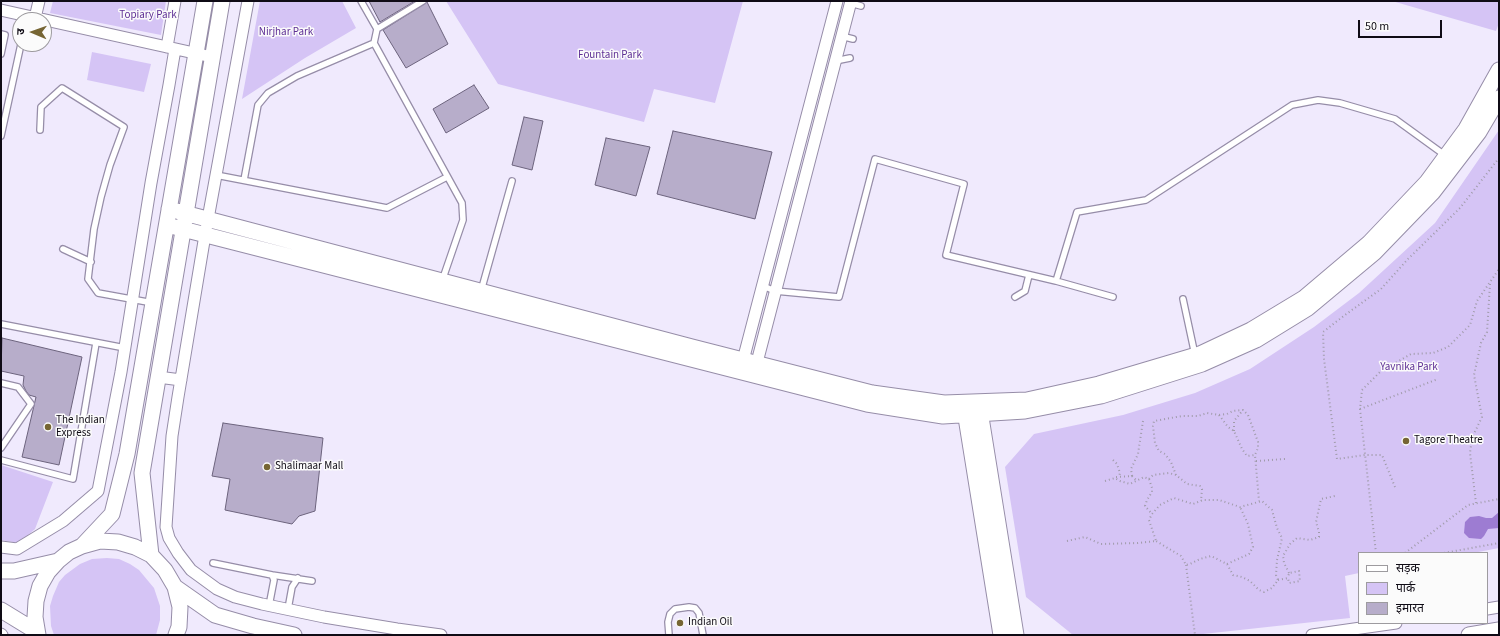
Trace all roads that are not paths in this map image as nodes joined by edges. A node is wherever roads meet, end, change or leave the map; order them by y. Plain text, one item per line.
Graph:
1 (39, 1) edge
2 (175, 1) edge
3 (205, 1) edge
4 (222, 1) edge
5 (248, 1) edge
6 (361, 1) edge
7 (423, 1) edge
8 (838, 1) edge
9 (854, 3) edge
10 (1, 10) edge
11 (33, 12) edge
12 (12, 13) edge
13 (52, 23) edge
14 (377, 29) junction
15 (1, 34) edge
16 (841, 36) junction
17 (853, 39) dead end
18 (374, 43) junction
19 (171, 48) junction
20 (19, 52) edge
21 (1, 54) edge
22 (196, 54) junction
23 (212, 57) junction
24 (850, 58) dead end
25 (835, 61) junction
26 (1499, 70) edge
27 (1499, 98) edge
28 (40, 130) dead end
29 (1, 136) edge
30 (1446, 156) junction
31 (216, 175) junction
32 (447, 177) junction
33 (244, 180) junction
34 (512, 181) dead end
35 (169, 209) junction
36 (186, 214) junction
37 (208, 220) junction
38 (167, 225) junction
39 (183, 229) junction
40 (205, 235) junction
41 (63, 249) dead end
42 (91, 262) junction
43 (1029, 275) junction
44 (1056, 281) junction
45 (763, 286) junction
46 (440, 288) junction
47 (776, 290) junction
48 (1015, 297) dead end
49 (1113, 297) dead end
50 (479, 298) junction
51 (1183, 299) dead end
52 (132, 300) junction
53 (153, 304) junction
54 (1, 324) edge
55 (96, 343) junction
56 (125, 348) junction
57 (1195, 355) junction
58 (748, 368) junction
59 (158, 377) junction
60 (181, 380) junction
61 (1, 383) edge
62 (972, 408) junction
63 (1, 448) edge
64 (1, 460) edge
65 (988, 508) junction
66 (82, 546) junction
67 (1, 547) edge
68 (151, 555) junction
69 (58, 561) junction
70 (213, 563) dead end
71 (1, 571) edge
72 (272, 575) junction
73 (298, 578) junction
74 (312, 580) dead end
75 (175, 587) junction
76 (269, 606) junction
77 (1499, 607) edge
78 (288, 609) junction
79 (1488, 609) edge
80 (1, 610) edge
81 (1389, 624) edge
82 (1499, 630) edge
83 (38, 633) edge
84 (176, 635) edge
85 (294, 635) edge
86 (441, 635) edge
87 (668, 635) edge
88 (703, 635) edge
89 (1001, 635) edge
90 (1016, 635) edge
91 (1312, 635) edge
92 (1469, 635) edge

1 - 11 street
2 - 19 street
3 - 22 street
4 - 23 street
5 - 31 street
6 - 14 lane
7 - 14 lane
8 - 45 street
9 - 16 street
10 - 12 street
13 - 19 street
14 - 18 lane
15 - 21 lane
16 - 17 lane
16 - 25 street
18 - 32 lane
18 - 33 lane
19 - 22 street
19 - 52 street
20 - 29 lane
22 - 23 street
22 - 35 street
23 - 36 street
24 - 25 lane
25 - 47 street
26 - 30 street
27 - 62 street
28 - 42 lane
30 - 44 lane
30 - 57 street
31 - 33 lane
31 - 37 street
32 - 33 lane
32 - 46 lane
34 - 50 lane
35 - 36 street
35 - 38 street
36 - 37 street
36 - 39 street
37 - 40 street
37 - 46 street
38 - 39 street
38 - 53 street
39 - 40 street
39 - 59 street
40 - 46 street
40 - 60 street
41 - 42 lane
42 - 52 lane
43 - 44 lane
43 - 47 lane
43 - 48 lane
44 - 49 lane
45 - 47 lane
45 - 58 street
46 - 50 street
47 - 58 street
50 - 58 street
51 - 57 lane
52 - 53 lane
52 - 56 street
53 - 66 street
54 - 55 lane
55 - 56 lane
55 - 64 lane
56 - 67 street
57 - 62 street
58 - 62 street
59 - 60 street
59 - 68 street
60 - 76 street
61 - 63 lane
62 - 65 street
65 - 89 street
65 - 90 street
66 - 68 street
66 - 69 street
68 - 75 street
69 - 71 street
69 - 83 street
70 - 72 lane
72 - 73 lane
72 - 76 lane
73 - 74 lane
73 - 78 lane
75 - 84 street
75 - 85 street
76 - 78 street
77 - 79 street
78 - 86 street
80 - 83 street
81 - 91 street
82 - 92 street
87 - 88 lane

